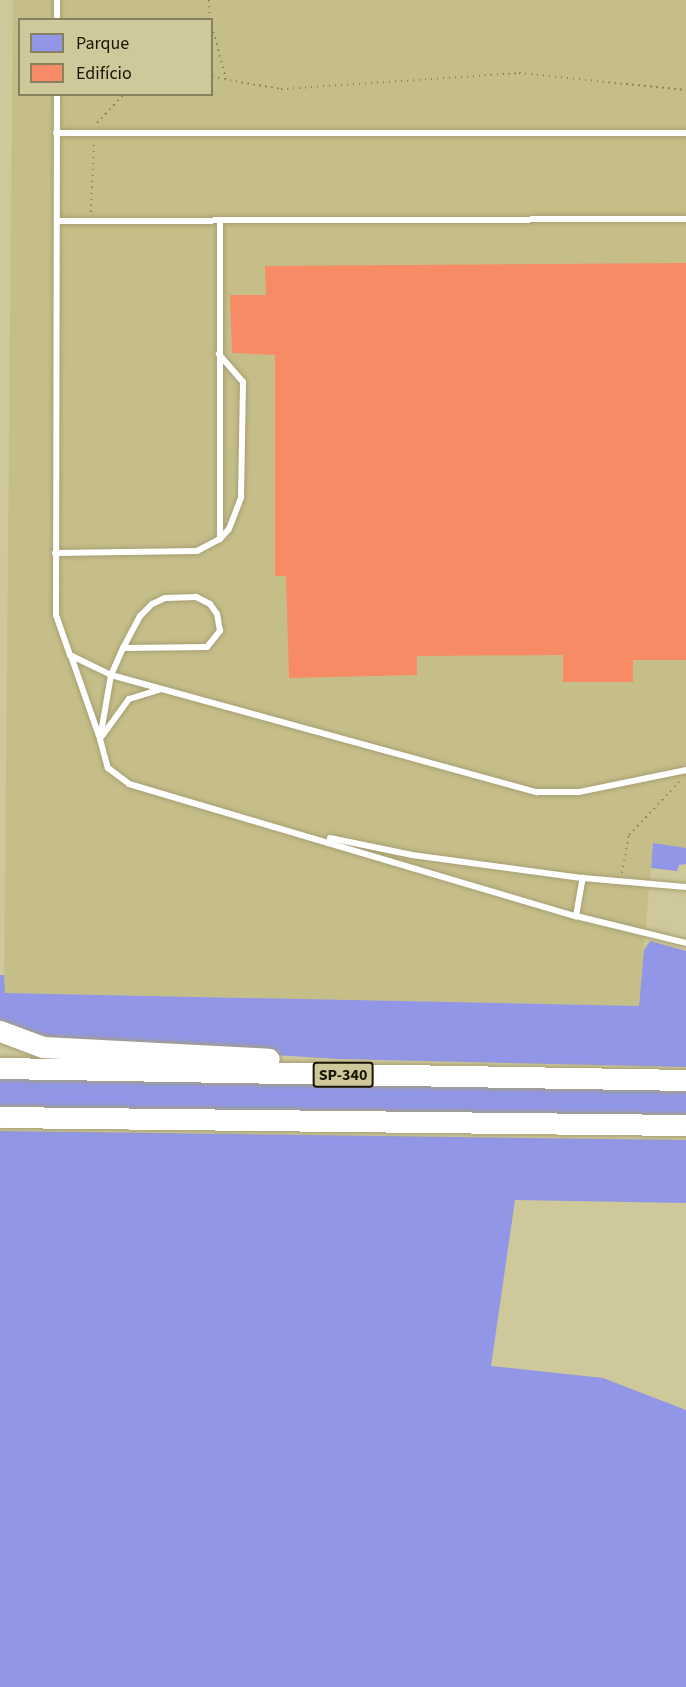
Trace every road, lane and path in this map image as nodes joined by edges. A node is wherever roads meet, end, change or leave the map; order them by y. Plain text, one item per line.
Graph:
1 (57, 0) edge
2 (209, 0) edge
3 (57, 18) edge
4 (210, 18) edge
5 (213, 30) edge
6 (213, 76) edge
7 (226, 79) junction
8 (686, 90) edge
9 (57, 96) edge
10 (122, 96) edge
11 (56, 133) junction
12 (94, 133) junction
13 (686, 133) edge
14 (686, 219) edge
15 (89, 221) junction
16 (220, 221) junction
17 (57, 222) junction
18 (219, 354) junction
19 (220, 539) junction
20 (55, 553) junction
21 (123, 648) junction
22 (70, 655) junction
23 (111, 675) junction
24 (161, 690) junction
25 (100, 739) junction
26 (686, 772) edge
27 (296, 830) junction
28 (583, 878) junction
29 (621, 881) junction
30 (686, 887) edge
31 (576, 916) junction
32 (686, 943) edge
33 (0, 1031) edge
34 (0, 1068) edge
35 (596, 1080) junction
36 (686, 1080) edge
37 (0, 1117) edge
38 (686, 1125) edge

1 - 3 lane
2 - 4 path
5 - 7 path
6 - 7 path
7 - 8 path
9 - 11 lane
10 - 12 path
11 - 12 lane
11 - 17 lane
12 - 13 lane
12 - 15 path
14 - 16 lane
15 - 16 lane
15 - 17 lane
16 - 18 lane
17 - 20 lane
18 - 19 lane
18 - 19 lane
19 - 20 lane
20 - 22 lane
21 - 21 lane
21 - 23 lane
22 - 23 lane
22 - 25 lane
23 - 24 lane
23 - 25 lane
24 - 25 lane
24 - 26 lane
25 - 27 lane
26 - 29 path
27 - 28 lane
27 - 31 lane
28 - 29 lane
28 - 31 lane
29 - 30 lane
31 - 32 lane
33 - 35 highway
34 - 35 highway, SP-340
35 - 36 highway, SP-340
37 - 38 highway

